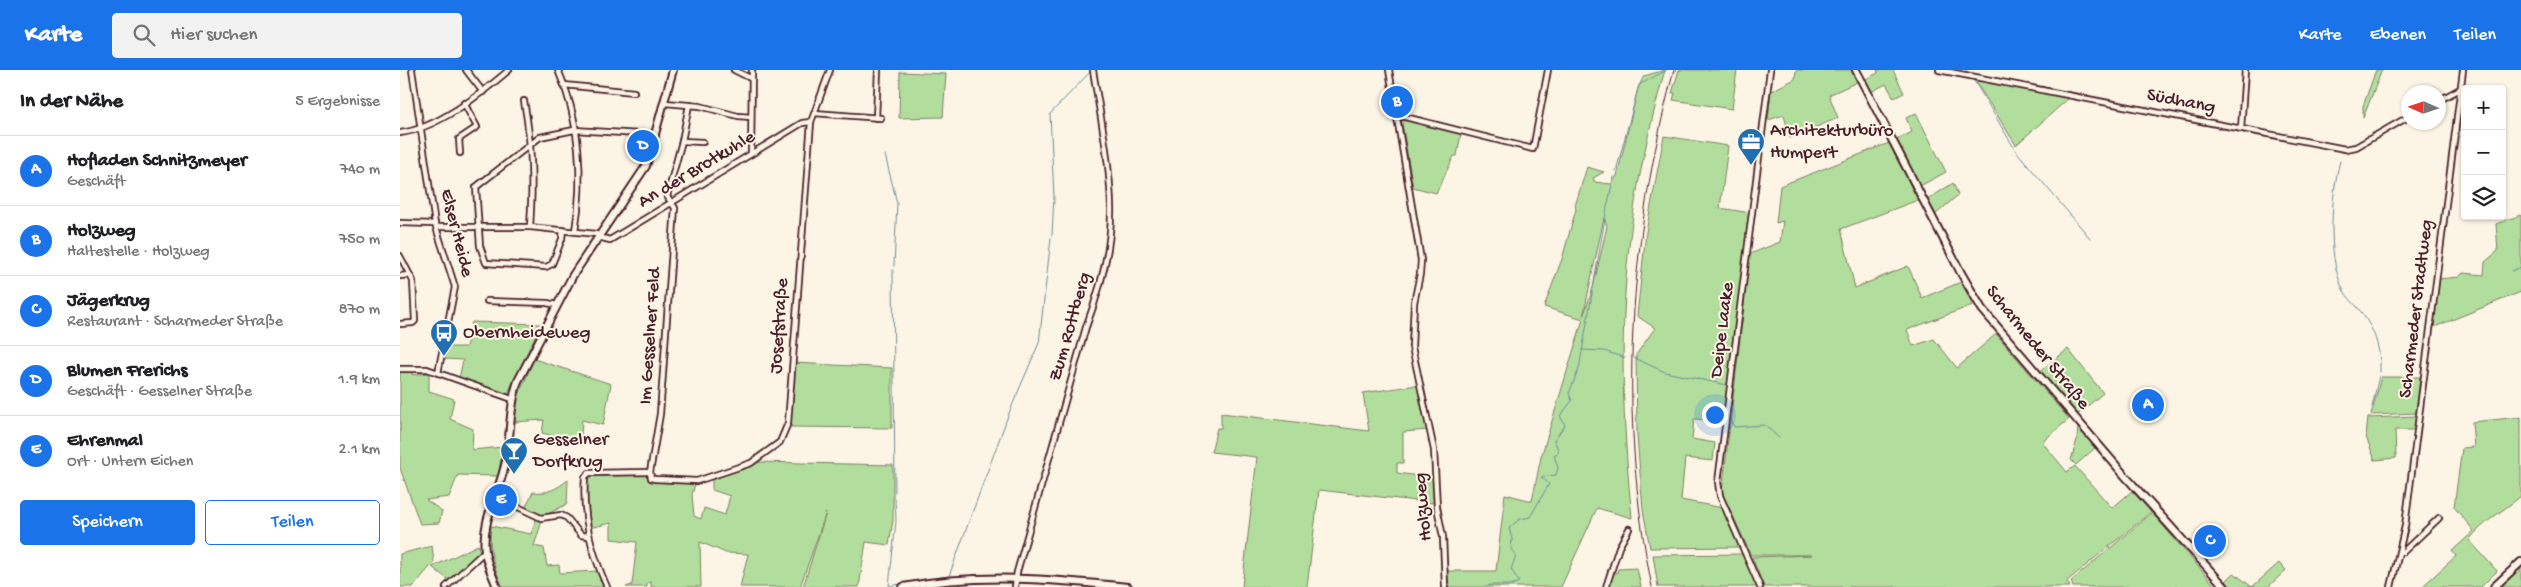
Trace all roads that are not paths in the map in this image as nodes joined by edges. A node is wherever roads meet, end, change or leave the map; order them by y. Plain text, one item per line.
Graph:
1 (412, 70) edge
2 (466, 70) edge
3 (509, 70) edge
4 (558, 70) edge
5 (673, 70) edge
6 (734, 70) edge
7 (752, 70) edge
8 (830, 70) edge
9 (878, 70) edge
10 (1093, 70) edge
11 (1389, 70) edge
12 (1548, 70) edge
13 (1770, 70) edge
14 (1856, 70) edge
15 (1939, 70) edge
16 (2245, 70) edge
17 (2463, 70) edge
18 (752, 79) junction
19 (564, 85) junction
20 (2460, 89) junction
21 (483, 92) junction
22 (634, 92) dead end
23 (2446, 97) edge
24 (524, 101) dead end
25 (464, 103) junction
26 (664, 103) junction
27 (689, 105) junction
28 (814, 113) junction
29 (1396, 115) junction
30 (751, 117) junction
31 (2401, 121) edge
32 (811, 122) junction
33 (421, 129) junction
34 (2241, 129) junction
35 (574, 130) junction
36 (400, 133) edge
37 (656, 135) junction
38 (531, 142) junction
39 (682, 142) junction
40 (703, 142) dead end
41 (460, 154) dead end
42 (751, 154) junction
43 (672, 203) junction
44 (400, 223) edge
45 (436, 226) junction
46 (478, 226) junction
47 (530, 227) junction
48 (563, 230) junction
49 (575, 231) junction
50 (599, 236) junction
51 (400, 256) edge
52 (400, 276) edge
53 (409, 276) junction
54 (487, 301) dead end
55 (557, 305) junction
56 (400, 324) edge
57 (400, 369) edge
58 (438, 373) junction
59 (512, 399) junction
60 (650, 472) junction
61 (493, 503) junction
62 (2439, 518) dead end
63 (1629, 529) dead end
64 (588, 536) junction
65 (485, 551) junction
66 (2400, 551) junction
67 (2521, 562) edge
68 (1016, 577) junction
69 (446, 587) edge
70 (498, 587) edge
71 (607, 587) edge
72 (903, 587) edge
73 (1015, 587) edge
74 (1128, 587) edge
75 (1445, 587) edge
76 (1606, 587) edge
77 (1760, 587) edge
78 (2225, 587) edge
79 (2391, 587) edge
80 (2494, 587) edge

1 - 33 street, Elser Heide
2 - 21 street
3 - 21 street
4 - 19 street
5 - 26 street
6 - 18 street
7 - 18 street
8 - 28 street, Josefstraße
9 - 28 street
10 - 68 street, Zum Rottberg
11 - 29 street, Holzweg
12 - 29 street
13 - 77 street, Deipe Laake
14 - 78 street, Scharmeder Straße
15 - 34 street, Südhang
16 - 34 street, Südhang
17 - 20 street, Scharmeder Stadtweg
18 - 30 street
19 - 22 street
19 - 35 street
20 - 23 street
20 - 66 street, Scharmeder Stadtweg
21 - 25 street
24 - 38 street
25 - 33 street
25 - 41 street
26 - 27 street
26 - 37 street
27 - 30 street
27 - 39 street, Im Gesselner Feld
28 - 32 street, Josefstraße
29 - 75 street, Holzweg
30 - 42 street
31 - 34 street, Südhang
32 - 42 street, An der Brotkuhle
32 - 60 street, Josefstraße
33 - 36 street
33 - 45 street, Elser Heide
35 - 37 street
35 - 38 street
35 - 49 street
37 - 50 street
38 - 46 street
38 - 47 street
39 - 40 street
39 - 43 street, Im Gesselner Feld
42 - 43 street, An der Brotkuhle
43 - 50 street, An der Brotkuhle
43 - 60 street, Im Gesselner Feld
44 - 45 street
45 - 46 street
45 - 58 street, Elser Heide
46 - 47 street
46 - 48 street
47 - 48 street
48 - 49 street
49 - 50 street
50 - 55 street
51 - 53 street
52 - 53 street
53 - 56 street
54 - 55 street
55 - 59 street
57 - 58 street
58 - 59 street
59 - 61 street
60 - 64 street
61 - 64 street
61 - 65 street
62 - 66 street
63 - 76 street
64 - 71 street
65 - 69 street
65 - 70 street
66 - 79 street, Scharmeder Stadtweg
67 - 80 street
68 - 72 street
68 - 73 street, Zum Rottberg
68 - 74 street

